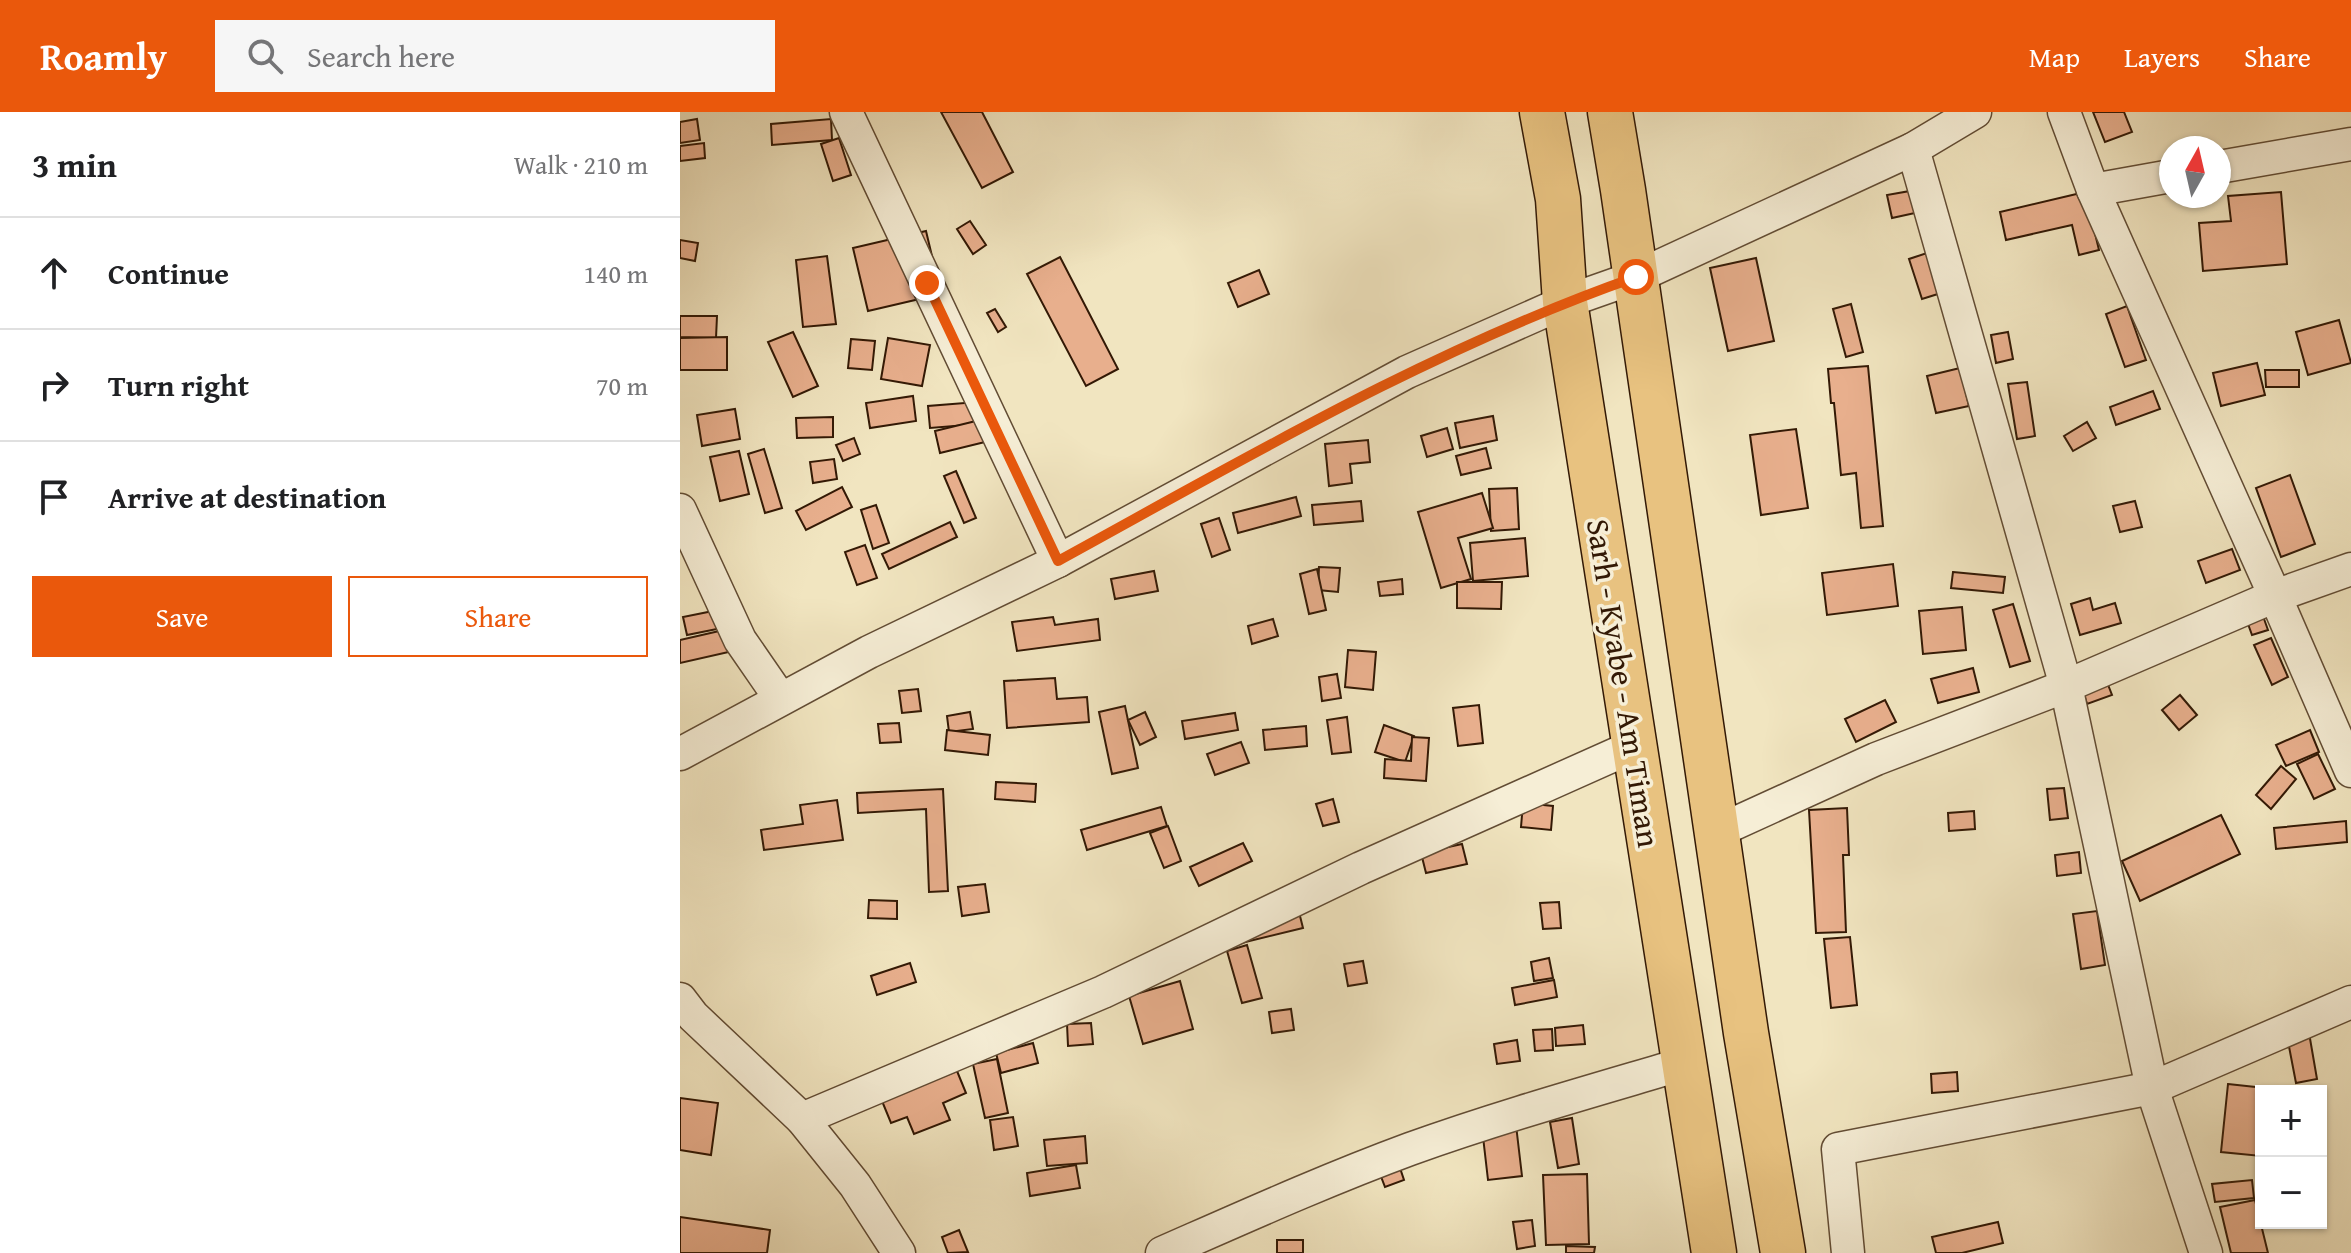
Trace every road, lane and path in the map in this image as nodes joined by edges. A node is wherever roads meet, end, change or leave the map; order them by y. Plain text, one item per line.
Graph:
1 (846, 112) edge
2 (1542, 112) edge
3 (1610, 112) edge
4 (1975, 112) edge
5 (2064, 112) edge
6 (2351, 144) edge
7 (1913, 149) junction
8 (2231, 165) edge
9 (2159, 178) edge
10 (2093, 190) junction
11 (1636, 277) junction
12 (1565, 302) junction
13 (680, 510) edge
14 (1058, 561) junction
15 (2351, 569) edge
16 (2275, 596) junction
17 (2066, 686) junction
18 (780, 698) junction
19 (1634, 746) junction
20 (680, 754) edge
21 (2351, 771) edge
22 (1716, 832) junction
23 (680, 999) edge
24 (2351, 1002) edge
25 (1683, 1064) junction
26 (2152, 1088) junction
27 (802, 1119) junction
28 (899, 1253) edge
29 (1162, 1253) edge
30 (1714, 1253) edge
31 (1783, 1253) edge
32 (1848, 1253) edge
33 (2206, 1253) edge

1 - 14 street
2 - 12 highway, Sarh - Kyabe - Am Timan
3 - 11 highway
4 - 7 street
5 - 10 street
6 - 8 street
7 - 11 street
7 - 17 street
9 - 10 street
10 - 16 street
11 - 12 street
11 - 22 highway
12 - 14 street
12 - 19 highway, Sarh - Kyabe - Am Timan
13 - 18 street
14 - 18 street
15 - 16 street
16 - 17 street
16 - 21 street
17 - 22 street
17 - 26 street
18 - 20 street
19 - 25 highway, Sarh - Kyabe - Am Timan
19 - 27 street
22 - 31 highway
23 - 27 street
24 - 26 street
25 - 29 street
25 - 30 highway, Sarh - Kyabe - Am Timan
26 - 32 street
26 - 33 street
27 - 28 street

